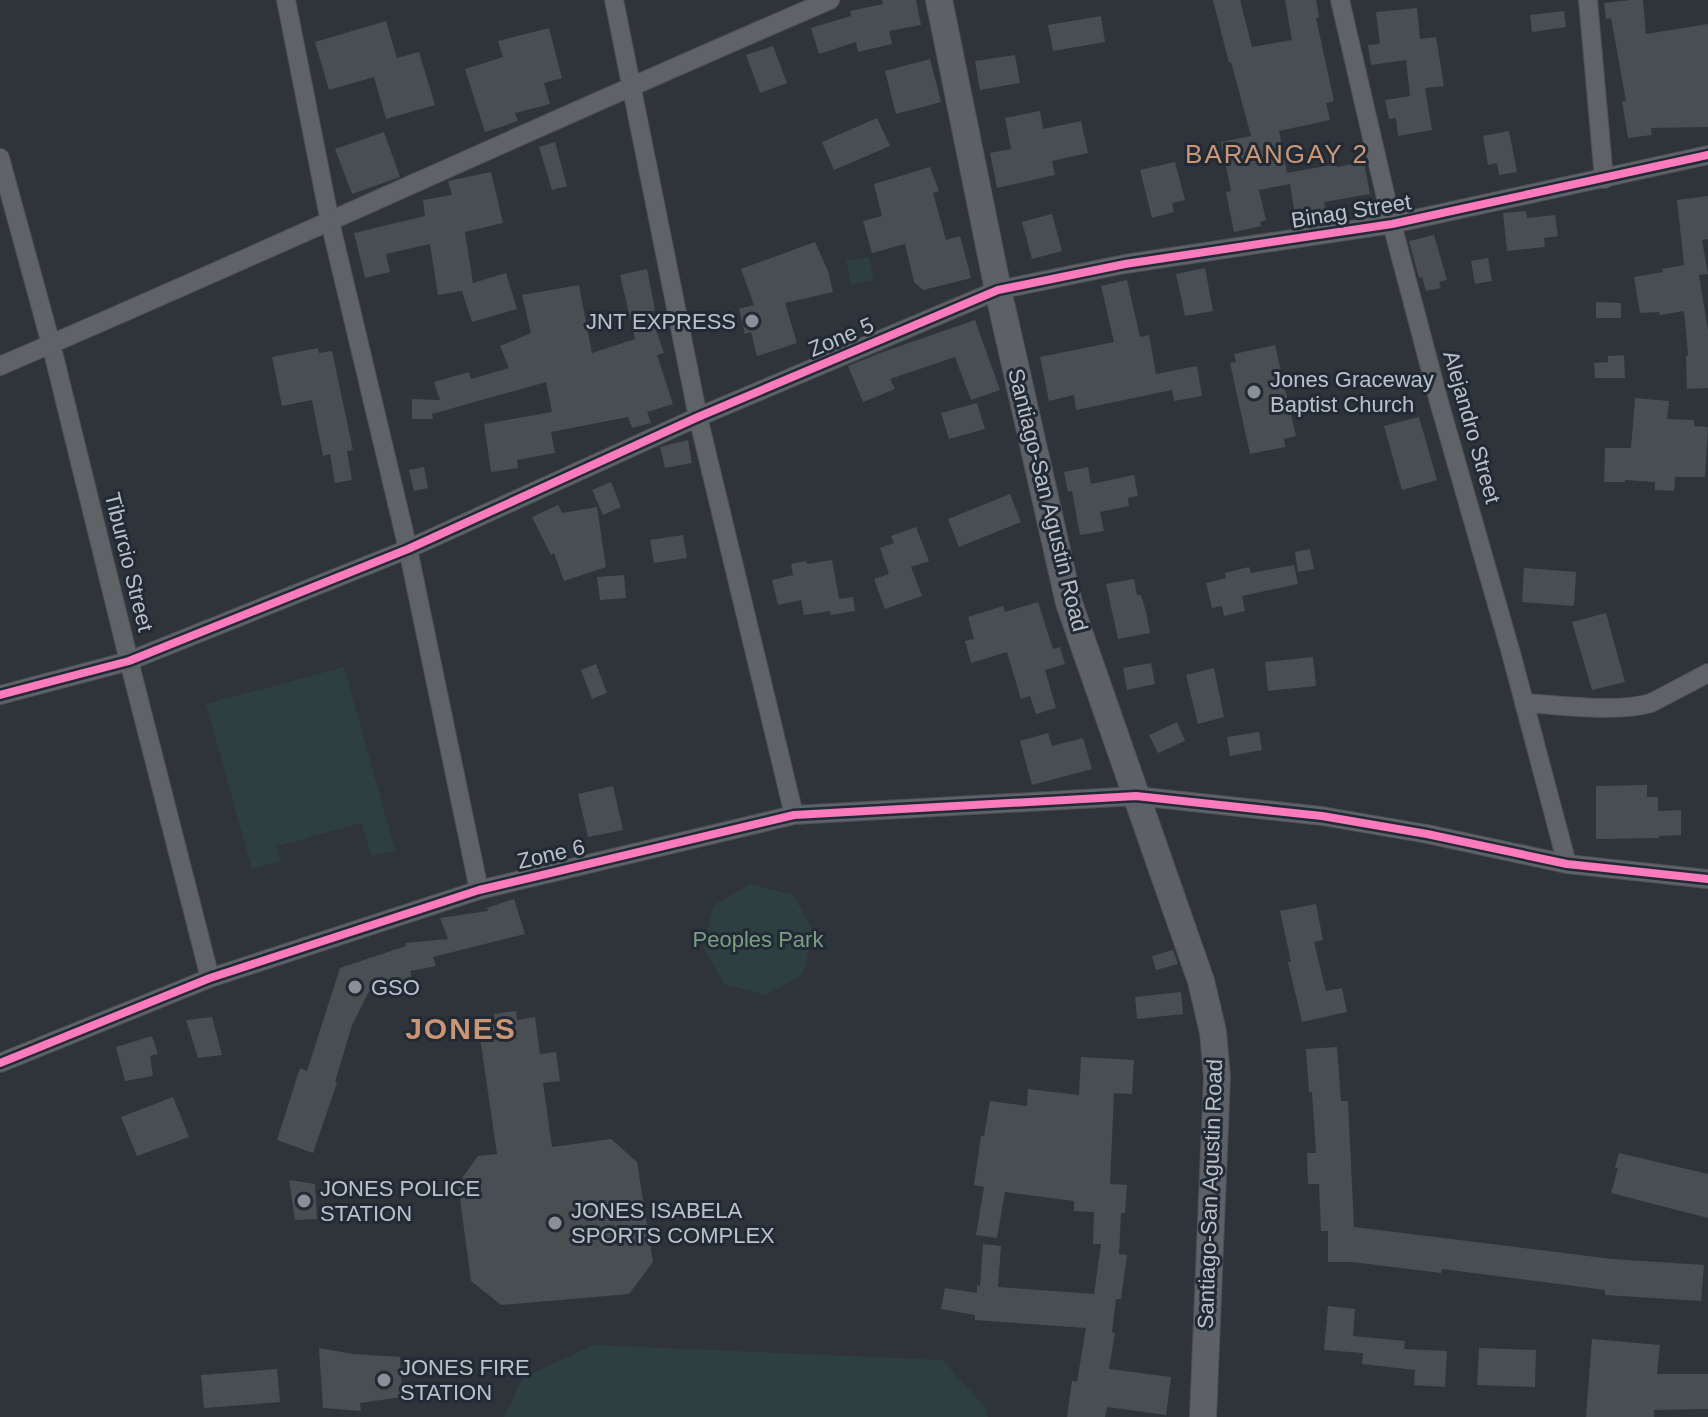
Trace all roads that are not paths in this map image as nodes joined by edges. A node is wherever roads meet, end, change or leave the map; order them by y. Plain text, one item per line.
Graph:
1 (286, 0) edge
2 (614, 0) edge
3 (830, 0) edge
4 (939, 0) edge
5 (1340, 0) edge
6 (1588, 0) edge
7 (631, 86) junction
8 (1708, 155) edge
9 (0, 158) edge
10 (1604, 179) junction
11 (330, 222) junction
12 (1392, 224) junction
13 (998, 290) junction
14 (51, 344) junction
15 (0, 366) edge
16 (698, 417) junction
17 (408, 549) junction
18 (129, 661) junction
19 (1708, 673) edge
20 (0, 695) edge
21 (1524, 703) junction
22 (1136, 796) junction
23 (794, 815) junction
24 (1567, 864) junction
25 (1708, 879) edge
26 (479, 890) junction
27 (210, 978) junction
28 (0, 1063) edge
29 (1203, 1417) edge

1 - 11 street
2 - 7 street
3 - 7 street
4 - 13 main road, Santiago-San Agustin Road
5 - 12 street, Alejandro Street
6 - 10 street
7 - 11 street
7 - 16 street
8 - 10 street, Binag Street
9 - 14 street, Tiburcio Street
10 - 12 street, Binag Street
11 - 14 street
11 - 17 street
12 - 13 street, Binag Street
12 - 21 street, Alejandro Street
13 - 16 street, Zone 5
13 - 22 main road, Santiago-San Agustin Road
14 - 15 street
14 - 18 street, Tiburcio Street
16 - 17 street, Zone 5
16 - 23 street
17 - 18 street, Zone 5
17 - 26 street
18 - 20 street, Zone 5
18 - 27 street, Tiburcio Street
19 - 21 street
21 - 24 street, Alejandro Street
22 - 23 street, Zone 6
22 - 24 street, Zone 6
22 - 29 main road, Santiago-San Agustin Road
23 - 26 street, Zone 6
24 - 25 street, Zone 6
26 - 27 street, Zone 6
27 - 28 street, Zone 6

